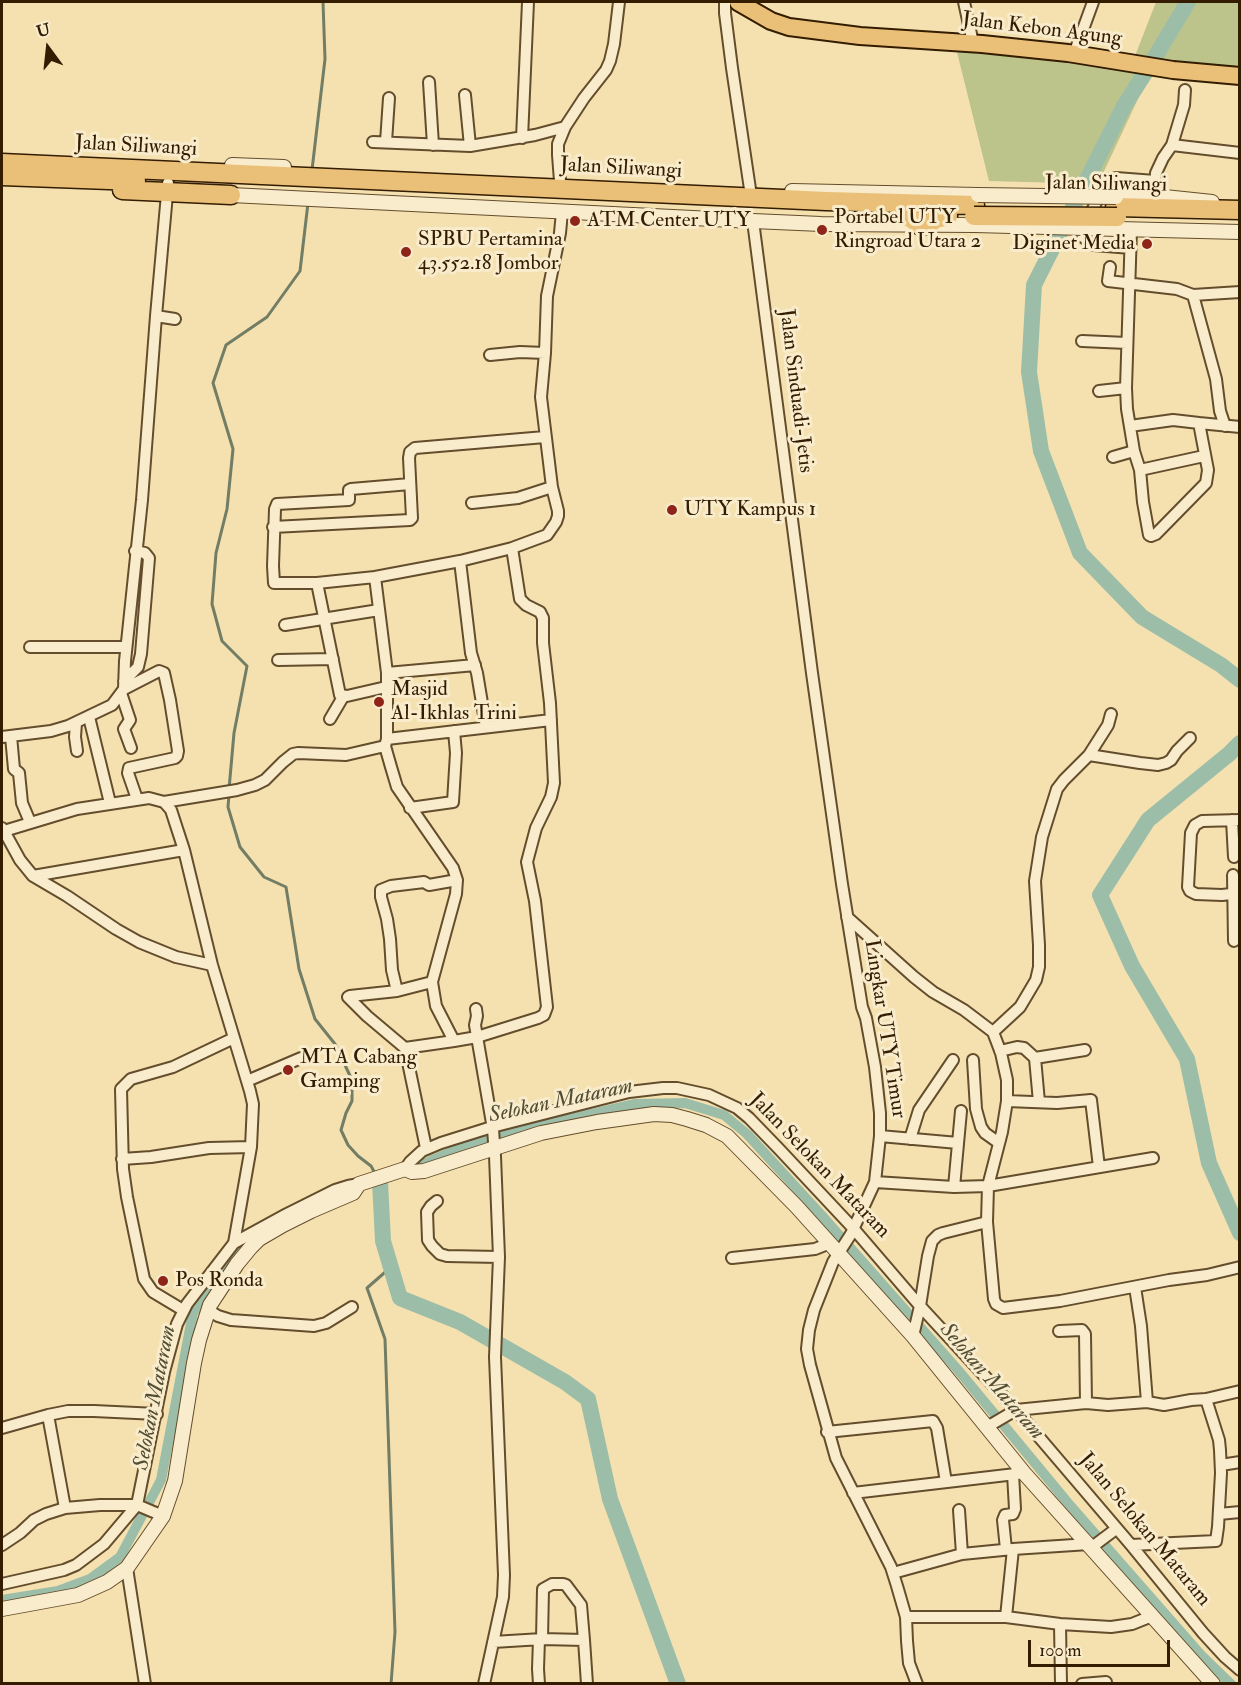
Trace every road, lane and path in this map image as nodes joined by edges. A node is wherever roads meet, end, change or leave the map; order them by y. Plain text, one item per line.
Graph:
1 (528, 2) edge
2 (618, 2) edge
3 (725, 2) edge
4 (738, 2) edge
5 (964, 2) edge
6 (1093, 2) edge
7 (973, 43) junction
8 (1074, 54) junction
9 (1239, 76) edge
10 (429, 82) dead end
11 (1185, 90) dead end
12 (465, 95) dead end
13 (389, 98) dead end
14 (565, 127) junction
15 (522, 138) junction
16 (373, 142) dead end
17 (386, 142) junction
18 (433, 145) junction
19 (1172, 145) junction
20 (470, 146) junction
21 (1239, 153) edge
22 (2, 154) edge
23 (2, 163) edge
24 (2, 176) edge
25 (231, 180) junction
26 (560, 180) junction
27 (1155, 181) junction
28 (2, 185) edge
29 (348, 185) junction
30 (168, 187) junction
31 (750, 189) junction
32 (1155, 196) junction
33 (930, 200) junction
34 (1239, 209) edge
35 (976, 210) junction
36 (562, 212) junction
37 (903, 215) junction
38 (948, 216) junction
39 (1120, 216) junction
40 (1239, 219) edge
41 (753, 221) junction
42 (923, 225) junction
43 (1239, 232) edge
44 (1131, 248) junction
45 (1110, 267) dead end
46 (1128, 284) junction
47 (1239, 292) edge
48 (1193, 295) junction
49 (156, 316) junction
50 (175, 319) dead end
51 (1082, 341) dead end
52 (1127, 343) junction
53 (545, 353) junction
54 (490, 355) dead end
55 (1126, 388) junction
56 (1098, 391) dead end
57 (1199, 423) junction
58 (1130, 426) junction
59 (1225, 426) junction
60 (1239, 427) edge
61 (545, 437) junction
62 (1134, 451) junction
63 (1204, 456) junction
64 (1113, 457) dead end
65 (1140, 470) junction
66 (410, 484) junction
67 (552, 487) junction
68 (472, 504) dead end
69 (273, 527) junction
70 (512, 548) junction
71 (135, 551) junction
72 (460, 561) junction
73 (375, 577) junction
74 (317, 583) junction
75 (132, 593) junction
76 (146, 595) junction
77 (379, 610) junction
78 (324, 619) junction
79 (285, 625) dead end
80 (30, 647) dead end
81 (126, 647) junction
82 (333, 659) junction
83 (278, 660) dead end
84 (475, 664) junction
85 (387, 673) junction
86 (812, 673) joint
87 (386, 687) junction
88 (123, 688) junction
89 (343, 697) junction
90 (1111, 714) dead end
91 (89, 717) junction
92 (330, 719) dead end
93 (550, 720) junction
94 (76, 723) junction
95 (486, 727) junction
96 (454, 731) junction
97 (6, 737) edge
98 (1190, 738) dead end
99 (386, 742) junction
100 (131, 748) dead end
101 (77, 751) dead end
102 (1089, 755) junction
103 (137, 799) junction
104 (164, 802) junction
105 (110, 803) junction
106 (410, 808) junction
107 (1236, 820) edge
108 (30, 822) junction
109 (3, 829) edge
110 (184, 850) junction
111 (1234, 857) dead end
112 (1233, 875) dead end
113 (33, 876) junction
114 (457, 880) junction
115 (1237, 893) edge
116 (846, 917) junction
117 (1234, 941) dead end
118 (212, 965) junction
119 (432, 982) junction
120 (397, 991) junction
121 (476, 1009) dead end
122 (993, 1032) junction
123 (477, 1037) junction
124 (234, 1038) junction
125 (454, 1041) junction
126 (405, 1048) junction
127 (1085, 1050) dead end
128 (1000, 1051) junction
129 (301, 1058) dead end
130 (1035, 1058) junction
131 (953, 1060) dead end
132 (973, 1060) dead end
133 (247, 1081) junction
134 (1007, 1101) junction
135 (1039, 1102) junction
136 (961, 1111) dead end
137 (492, 1128) junction
138 (880, 1136) junction
139 (910, 1139) junction
140 (958, 1143) junction
141 (999, 1143) junction
142 (494, 1145) junction
143 (251, 1147) junction
144 (426, 1148) junction
145 (1153, 1158) dead end
146 (122, 1159) junction
147 (1099, 1167) junction
148 (402, 1170) junction
149 (875, 1182) junction
150 (988, 1185) junction
151 (358, 1187) junction
152 (954, 1187) junction
153 (437, 1201) dead end
154 (987, 1222) junction
155 (852, 1231) junction
156 (234, 1243) junction
157 (836, 1248) junction
158 (499, 1257) junction
159 (732, 1258) dead end
160 (1239, 1266) edge
161 (1135, 1287) junction
162 (203, 1302) junction
163 (352, 1306) dead end
164 (920, 1307) junction
165 (183, 1310) junction
166 (1059, 1332) dead end
167 (914, 1334) junction
168 (1239, 1391) edge
169 (1206, 1399) junction
170 (1147, 1402) junction
171 (1086, 1403) junction
172 (1014, 1412) junction
173 (157, 1414) junction
174 (48, 1415) junction
175 (992, 1424) junction
176 (2, 1428) edge
177 (827, 1432) junction
178 (1239, 1462) edge
179 (1221, 1465) junction
180 (1018, 1473) junction
181 (946, 1482) junction
182 (853, 1493) junction
183 (141, 1506) junction
184 (65, 1508) junction
185 (959, 1510) dead end
186 (1239, 1512) edge
187 (1219, 1514) junction
188 (159, 1515) junction
189 (1114, 1530) junction
190 (2, 1545) edge
191 (1092, 1545) junction
192 (1131, 1545) junction
193 (1010, 1549) junction
194 (962, 1554) junction
195 (127, 1568) junction
196 (893, 1573) junction
197 (2, 1584) edge
198 (2, 1609) edge
199 (1152, 1616) junction
200 (906, 1617) junction
201 (1006, 1617) junction
202 (1060, 1624) junction
203 (541, 1639) junction
204 (584, 1640) junction
205 (493, 1642) junction
206 (1239, 1670) edge
207 (1106, 1682) edge
208 (145, 1683) edge
209 (484, 1683) edge
210 (539, 1683) edge
211 (587, 1683) edge
212 (917, 1683) edge
213 (1062, 1683) edge
214 (1082, 1683) edge
215 (1213, 1683) edge

1 - 15 street
2 - 14 street
3 - 31 street
4 - 7 main road, Jalan Kebon Agung
5 - 7 street
6 - 8 street
7 - 8 main road, Jalan Kebon Agung
8 - 9 main road, Jalan Kebon Agung
10 - 18 street
11 - 19 street
12 - 20 street
13 - 17 street
14 - 15 street
14 - 26 street
15 - 20 street
16 - 17 street
17 - 18 street
18 - 20 street
19 - 21 street
19 - 27 street
22 - 25 highway
23 - 25 highway, Jalan Siliwangi
24 - 30 highway, Jalan Siliwangi
25 - 29 highway, Jalan Siliwangi
25 - 30 highway, Jalan Siliwangi
26 - 29 street
26 - 31 street
27 - 32 street
27 - 44 street
28 - 30 highway
29 - 33 highway, Jalan Siliwangi
29 - 36 street
29 - 37 highway, Jalan Siliwangi
30 - 49 street
31 - 33 street
32 - 34 street
32 - 39 street
33 - 35 highway, Jalan Siliwangi
34 - 39 highway, Jalan Siliwangi
35 - 38 highway, Jalan Siliwangi
35 - 39 highway, Jalan Siliwangi, bridge
35 - 42 street
36 - 41 street
36 - 53 street
37 - 38 highway, Jalan Siliwangi
37 - 42 highway
38 - 42 highway
39 - 40 highway, Jalan Siliwangi
39 - 43 street
39 - 44 street
41 - 42 street
41 - 86 street, Jalan Sinduadi-Jetis
44 - 46 street
45 - 46 street
46 - 48 street
46 - 52 street
47 - 48 street
48 - 59 street
49 - 50 street
49 - 71 street
51 - 52 street
52 - 55 street
53 - 54 street
53 - 61 street
55 - 56 street
55 - 58 street
57 - 58 street
57 - 59 street
57 - 63 street
58 - 62 street
59 - 60 street
61 - 66 street
61 - 67 street
62 - 64 street
62 - 65 street
63 - 65 street
63 - 65 street
66 - 69 street
66 - 69 street
67 - 68 street
67 - 70 street
69 - 74 street
70 - 72 street
70 - 93 street
71 - 75 street
71 - 76 street
72 - 73 street
72 - 84 street
73 - 74 street
73 - 77 street
74 - 78 street
75 - 76 street
75 - 81 street
76 - 88 street
77 - 78 street
77 - 85 street
78 - 79 street
78 - 82 street
80 - 81 street
81 - 88 street
82 - 83 street
82 - 89 street
84 - 85 street
84 - 95 street
85 - 87 street
86 - 116 street, Lingkar UTY Timur
87 - 89 street
87 - 99 street
88 - 91 street
88 - 100 street
88 - 103 street
89 - 92 street
90 - 102 street
91 - 94 street
91 - 105 street
93 - 95 street
93 - 123 street
94 - 97 street
94 - 101 street
95 - 96 street
96 - 99 street
96 - 106 street
97 - 108 street
98 - 102 street
99 - 104 street
99 - 106 street
102 - 122 street
103 - 104 street
103 - 105 street
104 - 110 street
105 - 108 street
106 - 114 street
107 - 111 street
107 - 115 street
108 - 109 street
109 - 113 street
110 - 113 street
110 - 118 street
112 - 115 street
113 - 118 street
114 - 119 street
114 - 120 street
115 - 117 street
116 - 122 street, Lingkar UTY Timur
116 - 138 street, Lingkar UTY Timur
118 - 124 street
119 - 120 street
119 - 125 street
120 - 126 street
121 - 123 street
122 - 128 street
123 - 125 street
123 - 137 street
124 - 133 street
124 - 146 street
125 - 126 street
126 - 144 street
127 - 130 street
128 - 130 street
128 - 134 street
129 - 133 street
130 - 135 street
131 - 139 street
132 - 141 street
133 - 143 street
134 - 135 street
134 - 141 street
135 - 147 street
136 - 140 street
137 - 142 street
137 - 144 street, Jalan Selokan Mataram
137 - 155 street, Jalan Selokan Mataram
138 - 139 street
138 - 149 street, Lingkar UTY Timur
139 - 140 street
140 - 152 street
141 - 150 street
142 - 148 street
142 - 157 street
142 - 158 street
143 - 146 street
143 - 156 street
144 - 148 street, Jalan Selokan Mataram
145 - 147 street
146 - 165 street
147 - 150 street
148 - 151 street, Jalan Selokan Mataram
149 - 152 street
149 - 155 street, Lingkar UTY Timur
150 - 152 street
150 - 154 street
151 - 156 street, Jalan Selokan Mataram
151 - 162 street
153 - 158 street
154 - 161 street
154 - 164 street
155 - 157 street, Lingkar UTY Timur
155 - 164 street, Jalan Selokan Mataram
156 - 162 street, Jalan Selokan Mataram
157 - 159 street
157 - 167 street
157 - 177 street, Lingkar UTY Timur
158 - 205 street
160 - 161 street
161 - 170 street
162 - 163 street
162 - 165 street, Jalan Selokan Mataram
162 - 188 street
164 - 167 street
164 - 172 street, Jalan Selokan Mataram
165 - 173 street, Jalan Selokan Mataram
166 - 171 street
167 - 175 street
168 - 169 street
169 - 170 street
169 - 179 street
170 - 171 street
171 - 172 street
172 - 175 street
172 - 189 street, Jalan Selokan Mataram
173 - 174 street
173 - 183 street, Jalan Selokan Mataram
174 - 176 street
174 - 184 street
175 - 180 street
177 - 181 street
177 - 182 street, Lingkar UTY Timur
178 - 179 street
179 - 187 street
180 - 181 street
180 - 191 street
180 - 193 street
181 - 182 street
182 - 196 street, Lingkar UTY Timur
183 - 184 street
183 - 188 street
183 - 197 street, Jalan Selokan Mataram
184 - 190 street
185 - 194 street
186 - 187 street
187 - 192 street
188 - 195 street
189 - 191 street
189 - 192 street, Jalan Selokan Mataram
191 - 193 street
191 - 199 street
192 - 206 street, Jalan Selokan Mataram
193 - 194 street
193 - 201 street
194 - 196 street
195 - 198 street
195 - 208 street
196 - 200 street, Lingkar UTY Timur
199 - 202 street
199 - 215 street
200 - 201 street
200 - 212 street, Lingkar UTY Timur
201 - 202 street
202 - 213 street
203 - 204 street
203 - 204 street
203 - 205 street
203 - 210 street
204 - 211 street
205 - 209 street
207 - 214 street

